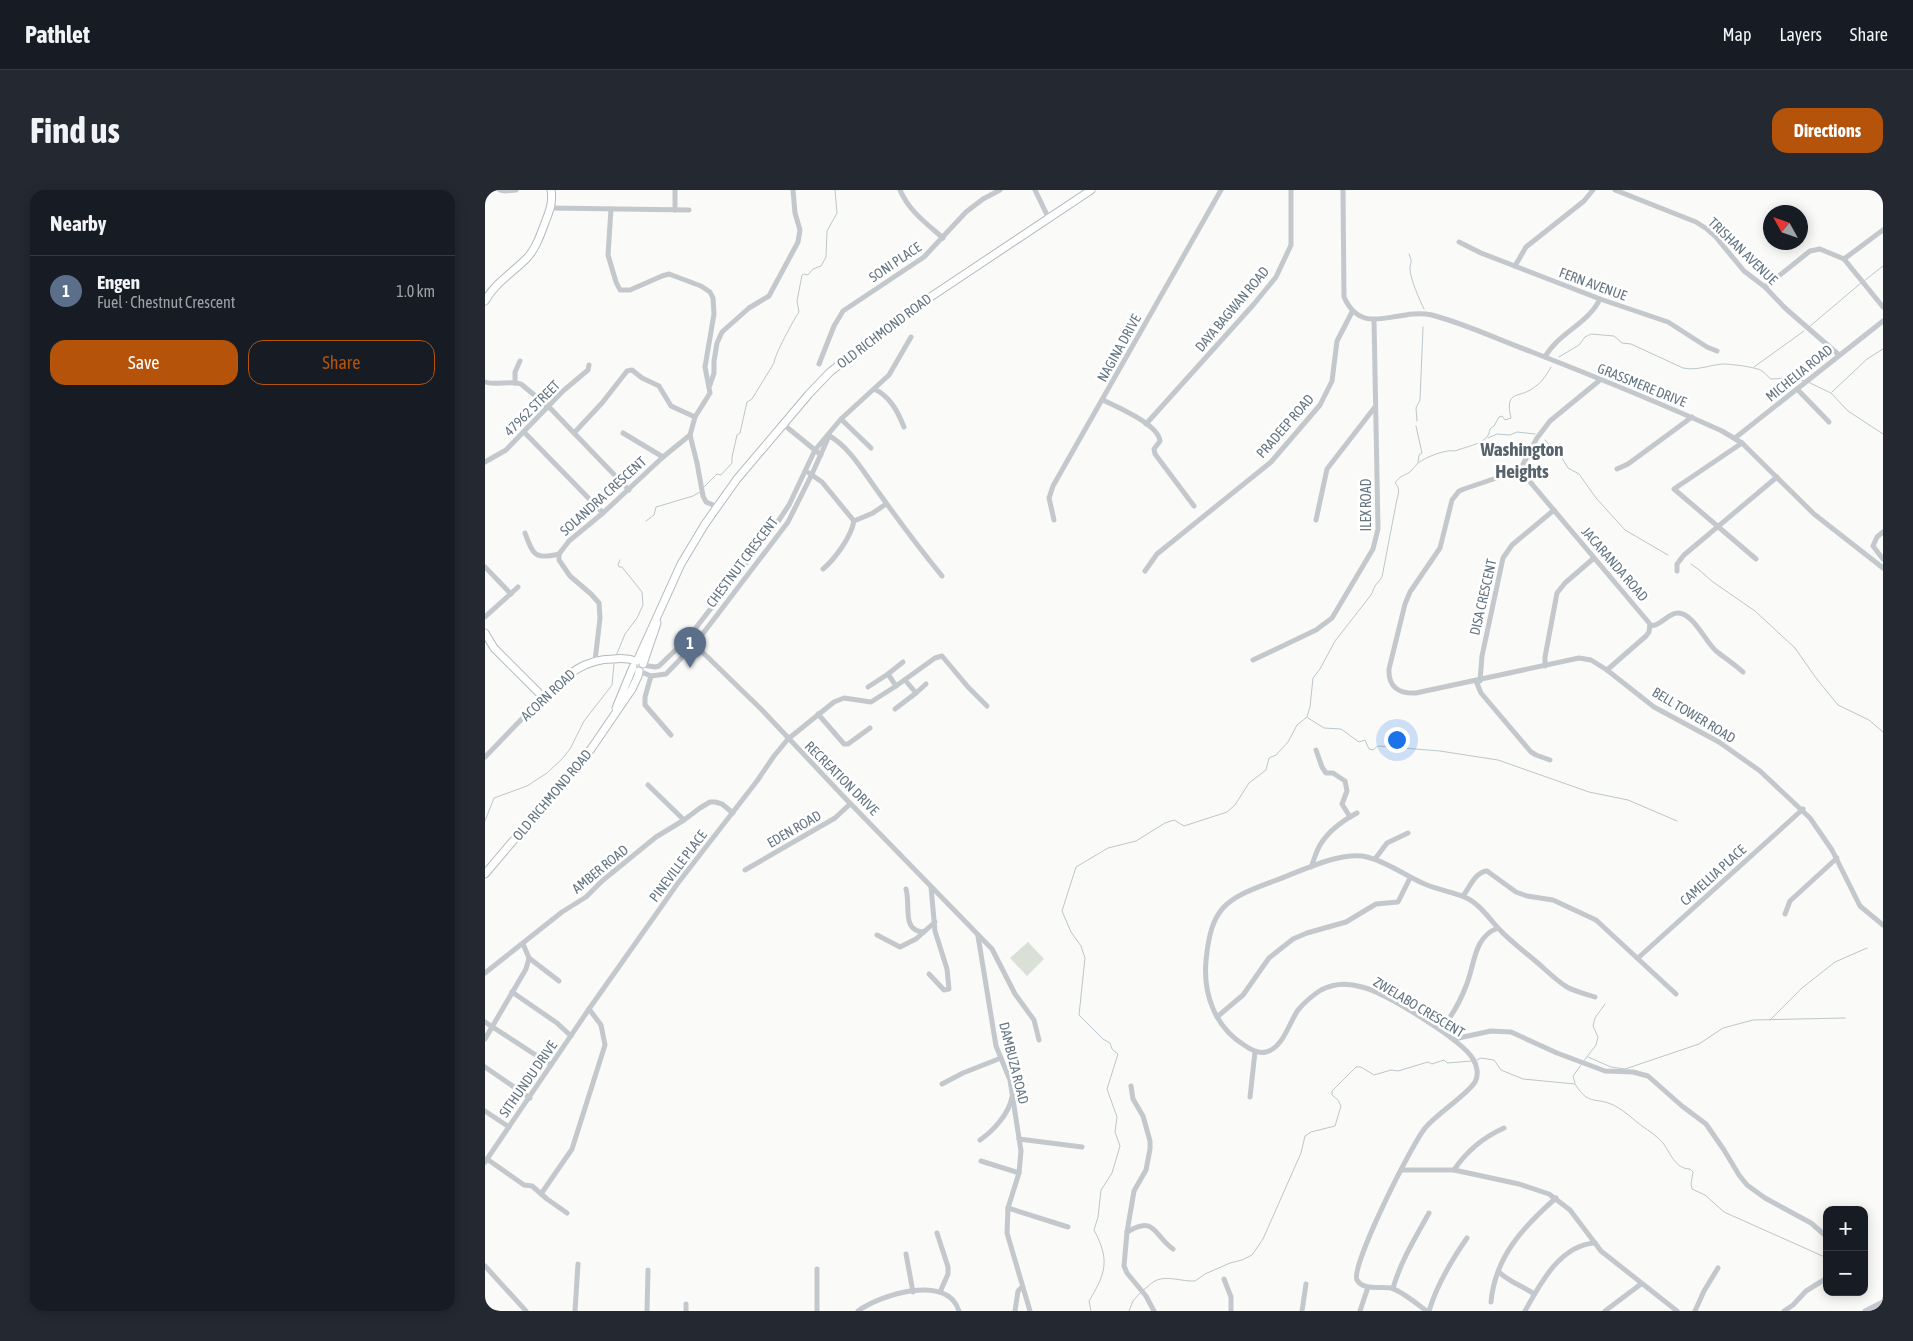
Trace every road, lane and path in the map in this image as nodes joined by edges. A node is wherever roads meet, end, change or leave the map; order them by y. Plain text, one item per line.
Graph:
1 (500, 190) edge
2 (516, 190) edge
3 (551, 190) edge
4 (675, 190) edge
5 (793, 190) edge
6 (900, 190) edge
7 (1000, 190) edge
8 (1035, 190) edge
9 (1091, 190) edge
10 (1221, 190) edge
11 (1291, 190) edge
12 (1343, 190) edge
13 (1593, 190) edge
14 (1615, 190) edge
15 (550, 208) junction
16 (611, 209) junction
17 (675, 210) junction
18 (689, 210) dead end
19 (1049, 219) junction
20 (1883, 230) edge
21 (943, 238) junction
22 (1459, 242) dead end
23 (1844, 259) junction
24 (1515, 266) junction
25 (1765, 287) junction
26 (1600, 299) junction
27 (485, 301) edge
28 (1883, 307) edge
29 (1352, 312) junction
30 (1374, 320) junction
31 (1883, 321) edge
32 (911, 337) dead end
33 (1717, 351) dead end
34 (1839, 355) junction
35 (1545, 357) junction
36 (520, 361) dead end
37 (819, 364) dead end
38 (589, 365) dead end
39 (1600, 380) junction
40 (485, 382) edge
41 (515, 383) junction
42 (710, 385) junction
43 (874, 389) junction
44 (1797, 389) junction
45 (1103, 400) junction
46 (1375, 406) junction
47 (548, 407) junction
48 (695, 417) junction
49 (1692, 417) junction
50 (841, 419) junction
51 (1829, 422) dead end
52 (783, 424) junction
53 (1146, 424) junction
54 (904, 427) dead end
55 (524, 432) junction
56 (623, 433) dead end
57 (573, 434) junction
58 (829, 435) junction
59 (689, 436) junction
60 (1735, 438) junction
61 (1742, 443) junction
62 (871, 448) dead end
63 (815, 450) junction
64 (821, 455) junction
65 (663, 457) junction
66 (485, 462) edge
67 (1617, 469) dead end
68 (1520, 470) junction
69 (806, 471) junction
70 (812, 474) junction
71 (1777, 477) junction
72 (629, 490) junction
73 (886, 504) junction
74 (1194, 506) dead end
75 (718, 507) junction
76 (1554, 510) junction
77 (603, 513) junction
78 (1054, 520) dead end
79 (1316, 520) dead end
80 (854, 521) junction
81 (1717, 527) junction
82 (1883, 532) edge
83 (525, 533) dead end
84 (559, 554) junction
85 (1594, 558) junction
86 (1756, 559) dead end
87 (1883, 559) edge
88 (485, 567) edge
89 (1883, 568) edge
90 (823, 569) dead end
91 (1145, 571) dead end
92 (1677, 571) dead end
93 (942, 576) dead end
94 (518, 587) dead end
95 (511, 594) junction
96 (485, 617) edge
97 (1651, 626) junction
98 (485, 632) edge
99 (688, 638) junction
100 (487, 642) edge
101 (695, 644) junction
102 (1253, 660) dead end
103 (595, 661) junction
104 (903, 662) dead end
105 (638, 666) junction
106 (1545, 666) junction
107 (1607, 670) junction
108 (1743, 672) dead end
109 (888, 674) junction
110 (651, 676) junction
111 (905, 680) junction
112 (1478, 681) junction
113 (926, 684) dead end
114 (896, 686) junction
115 (868, 687) dead end
116 (916, 692) junction
117 (543, 697) junction
118 (987, 706) dead end
119 (895, 709) dead end
120 (819, 714) junction
121 (870, 728) dead end
122 (671, 736) dead end
123 (788, 739) junction
124 (1316, 750) dead end
125 (485, 757) edge
126 (1550, 760) dead end
127 (648, 785) dead end
128 (850, 804) junction
129 (1803, 809) junction
130 (733, 813) junction
131 (1357, 813) dead end
132 (1350, 817) junction
133 (684, 820) junction
134 (1409, 833) dead end
135 (1837, 858) junction
136 (1375, 859) junction
137 (1311, 868) junction
138 (745, 870) dead end
139 (485, 874) edge
140 (1410, 878) junction
141 (931, 886) junction
142 (906, 889) dead end
143 (1463, 896) junction
144 (1785, 914) dead end
145 (935, 922) junction
146 (1883, 926) edge
147 (1498, 928) junction
148 (923, 932) junction
149 (877, 935) dead end
150 (978, 936) junction
151 (523, 944) junction
152 (529, 958) junction
153 (1637, 958) junction
154 (485, 973) edge
155 (929, 974) dead end
156 (559, 981) dead end
157 (512, 992) junction
158 (1676, 994) dead end
159 (1595, 997) dead end
160 (589, 1009) junction
161 (1217, 1017) junction
162 (485, 1022) edge
163 (492, 1027) junction
164 (1441, 1030) junction
165 (571, 1036) junction
166 (485, 1039) edge
167 (1454, 1039) junction
168 (1039, 1040) dead end
169 (1255, 1052) junction
170 (1001, 1058) junction
171 (551, 1065) junction
172 (485, 1067) edge
173 (942, 1084) dead end
174 (1131, 1086) dead end
175 (1012, 1093) junction
176 (1250, 1097) dead end
177 (530, 1098) junction
178 (485, 1111) edge
179 (509, 1126) junction
180 (1504, 1128) dead end
181 (1019, 1139) junction
182 (980, 1140) dead end
183 (1082, 1147) dead end
184 (486, 1160) edge
185 (981, 1161) dead end
186 (1402, 1170) junction
187 (1454, 1170) junction
188 (1019, 1173) junction
189 (541, 1194) junction
190 (1556, 1198) junction
191 (1008, 1208) junction
192 (567, 1213) dead end
193 (1429, 1213) dead end
194 (1068, 1227) dead end
195 (1127, 1232) junction
196 (937, 1233) dead end
197 (1823, 1234) edge
198 (1467, 1238) dead end
199 (1595, 1242) junction
200 (1173, 1249) dead end
201 (907, 1254) dead end
202 (578, 1264) dead end
203 (485, 1266) edge
204 (1718, 1268) dead end
205 (817, 1269) dead end
206 (648, 1270) dead end
207 (1499, 1272) junction
208 (1224, 1279) dead end
209 (1823, 1280) edge
210 (1307, 1284) dead end
211 (1641, 1284) junction
212 (1022, 1287) junction
213 (1369, 1287) junction
214 (1393, 1288) junction
215 (913, 1292) junction
216 (940, 1292) junction
217 (1534, 1294) junction
218 (1491, 1302) dead end
219 (1883, 1302) edge
220 (685, 1304) dead end
221 (525, 1311) edge
222 (575, 1311) edge
223 (647, 1311) edge
224 (686, 1311) edge
225 (817, 1311) edge
226 (858, 1311) edge
227 (959, 1311) edge
228 (1015, 1311) edge
229 (1030, 1311) edge
230 (1154, 1311) edge
231 (1231, 1311) edge
232 (1302, 1311) edge
233 (1360, 1311) edge
234 (1428, 1311) edge
235 (1525, 1311) edge
236 (1605, 1311) edge
237 (1677, 1311) edge
238 (1695, 1311) edge
239 (1784, 1311) edge
240 (1865, 1311) edge

1 - 2 street
3 - 15 street
4 - 17 street
5 - 42 street
6 - 21 street
7 - 21 street, SONI PLACE
8 - 19 street
9 - 19 street, OLD RICHMOND ROAD
10 - 45 street, NAGINA DRIVE
11 - 53 street, DAYA BAGWAN ROAD
12 - 29 street
13 - 24 street
14 - 25 street, TRISHAN AVENUE
15 - 16 street
15 - 27 street
16 - 17 street
16 - 42 street
17 - 18 street
19 - 52 street, OLD RICHMOND ROAD
20 - 23 street
21 - 37 street, SONI PLACE
22 - 24 street, FERN AVENUE
23 - 25 street
23 - 28 street
24 - 26 street, FERN AVENUE
25 - 34 street, TRISHAN AVENUE
26 - 33 street, FERN AVENUE
26 - 35 street
29 - 30 street
29 - 91 street, PRADEEP ROAD
30 - 35 street, GRASSMERE DRIVE
30 - 46 street, ILEX ROAD
31 - 34 street, MICHELIA ROAD
32 - 43 street, CHESTNUT CRESCENT
34 - 44 street, MICHELIA ROAD
35 - 39 street, GRASSMERE DRIVE
36 - 41 street
38 - 47 street, 47962 STREET
39 - 49 street, GRASSMERE DRIVE
39 - 68 street
40 - 41 street
41 - 47 street
42 - 48 street
43 - 50 street, CHESTNUT CRESCENT
43 - 54 street
44 - 51 street
44 - 60 street, MICHELIA ROAD
45 - 53 street
45 - 78 street, NAGINA DRIVE
46 - 79 street
46 - 102 street, ILEX ROAD
47 - 55 street, 47962 STREET
47 - 57 street
48 - 57 street
48 - 59 street
49 - 60 street, GRASSMERE DRIVE
49 - 67 street
50 - 58 street, CHESTNUT CRESCENT
50 - 62 street
52 - 63 street
52 - 75 street, OLD RICHMOND ROAD
53 - 74 street
55 - 66 street, 47962 STREET
55 - 77 street
56 - 65 street
57 - 72 street
58 - 63 street, CHESTNUT CRESCENT
58 - 64 street, CHESTNUT CRESCENT
58 - 73 street
59 - 65 street, SOLANDRA CRESCENT
59 - 75 street
60 - 61 street, GRASSMERE DRIVE
61 - 71 street, GRASSMERE DRIVE
61 - 81 street
63 - 64 street
63 - 69 street, CHESTNUT CRESCENT
64 - 70 street, CHESTNUT CRESCENT
65 - 72 street, SOLANDRA CRESCENT
68 - 76 street, JACARANDA ROAD
68 - 112 street, BELL TOWER ROAD
69 - 70 street
69 - 99 street, CHESTNUT CRESCENT
70 - 80 street
70 - 101 street, CHESTNUT CRESCENT
71 - 81 street
71 - 89 street, GRASSMERE DRIVE
72 - 77 street, SOLANDRA CRESCENT
73 - 80 street
73 - 93 street
75 - 105 street, OLD RICHMOND ROAD
76 - 85 street, JACARANDA ROAD
76 - 112 street, DISA CRESCENT
77 - 84 street, SOLANDRA CRESCENT
80 - 90 street
81 - 86 street
81 - 92 street
82 - 87 street
83 - 84 street
84 - 103 street, SOLANDRA CRESCENT
85 - 97 street, JACARANDA ROAD
85 - 106 street
88 - 95 street
94 - 95 street
95 - 96 street
97 - 107 street
97 - 108 street
98 - 100 street
99 - 101 street, RECREATION DRIVE
99 - 105 street, CHESTNUT CRESCENT
100 - 117 street
101 - 110 street, CHESTNUT CRESCENT
101 - 123 street, RECREATION DRIVE
103 - 105 street, ACORN ROAD
103 - 117 street, ACORN ROAD
104 - 109 street
105 - 110 street
105 - 139 street, OLD RICHMOND ROAD
106 - 107 street, BELL TOWER ROAD
106 - 112 street, BELL TOWER ROAD
107 - 129 street, BELL TOWER ROAD
109 - 114 street
109 - 115 street
110 - 122 street
111 - 114 street, PINEVILLE PLACE
111 - 116 street
111 - 118 street, PINEVILLE PLACE
112 - 126 street
113 - 116 street
114 - 120 street, PINEVILLE PLACE
116 - 119 street
117 - 125 street, ACORN ROAD
120 - 121 street
120 - 123 street, PINEVILLE PLACE
123 - 128 street, RECREATION DRIVE
123 - 130 street, PINEVILLE PLACE
124 - 132 street
127 - 133 street
128 - 138 street, EDEN ROAD
128 - 141 street, RECREATION DRIVE
129 - 135 street, BELL TOWER ROAD
129 - 153 street, CAMELLIA PLACE
130 - 133 street, AMBER ROAD
130 - 160 street, PINEVILLE PLACE
131 - 132 street
132 - 137 street
133 - 151 street, AMBER ROAD
134 - 136 street
135 - 144 street
135 - 146 street, BELL TOWER ROAD
136 - 137 street
136 - 140 street
137 - 161 street
140 - 143 street
140 - 161 street
141 - 145 street
141 - 150 street, RECREATION DRIVE
142 - 148 street
143 - 147 street
143 - 153 street
145 - 148 street
145 - 155 street
147 - 159 street
147 - 164 street
148 - 149 street
150 - 168 street, RECREATION DRIVE
150 - 170 street, DAMBUZA ROAD
151 - 152 street
151 - 154 street, AMBER ROAD
152 - 156 street
152 - 157 street
153 - 158 street
157 - 163 street
157 - 165 street
160 - 165 street, SITHUNDU DRIVE
160 - 189 street
161 - 169 street
162 - 163 street
163 - 166 street
163 - 171 street
164 - 167 street, ZWELABO CRESCENT
164 - 169 street, ZWELABO CRESCENT
165 - 171 street, SITHUNDU DRIVE
167 - 186 street, ZWELABO CRESCENT
167 - 197 street
169 - 176 street
170 - 173 street
170 - 175 street, DAMBUZA ROAD
171 - 177 street, SITHUNDU DRIVE
172 - 177 street
174 - 195 street
175 - 181 street, DAMBUZA ROAD
175 - 182 street
177 - 179 street, SITHUNDU DRIVE
178 - 179 street
179 - 184 street, SITHUNDU DRIVE
180 - 187 street
181 - 183 street
181 - 188 street, DAMBUZA ROAD
184 - 189 street
185 - 188 street
186 - 187 street
186 - 213 street, ZWELABO CRESCENT
187 - 190 street
188 - 191 street, DAMBUZA ROAD
189 - 192 street
190 - 199 street
190 - 207 street
191 - 194 street
191 - 212 street, DAMBUZA ROAD
193 - 214 street
195 - 200 street
195 - 230 street
196 - 216 street
198 - 234 street
199 - 211 street
199 - 217 street
201 - 215 street
202 - 222 street
203 - 221 street
204 - 238 street
205 - 225 street
206 - 223 street
207 - 217 street
207 - 218 street
208 - 231 street
209 - 239 street
210 - 232 street
211 - 236 street
211 - 237 street
212 - 228 street
212 - 229 street, DAMBUZA ROAD
213 - 214 street
213 - 233 street
214 - 234 street
215 - 216 street
215 - 226 street
216 - 227 street
217 - 235 street
219 - 240 street
220 - 224 street

